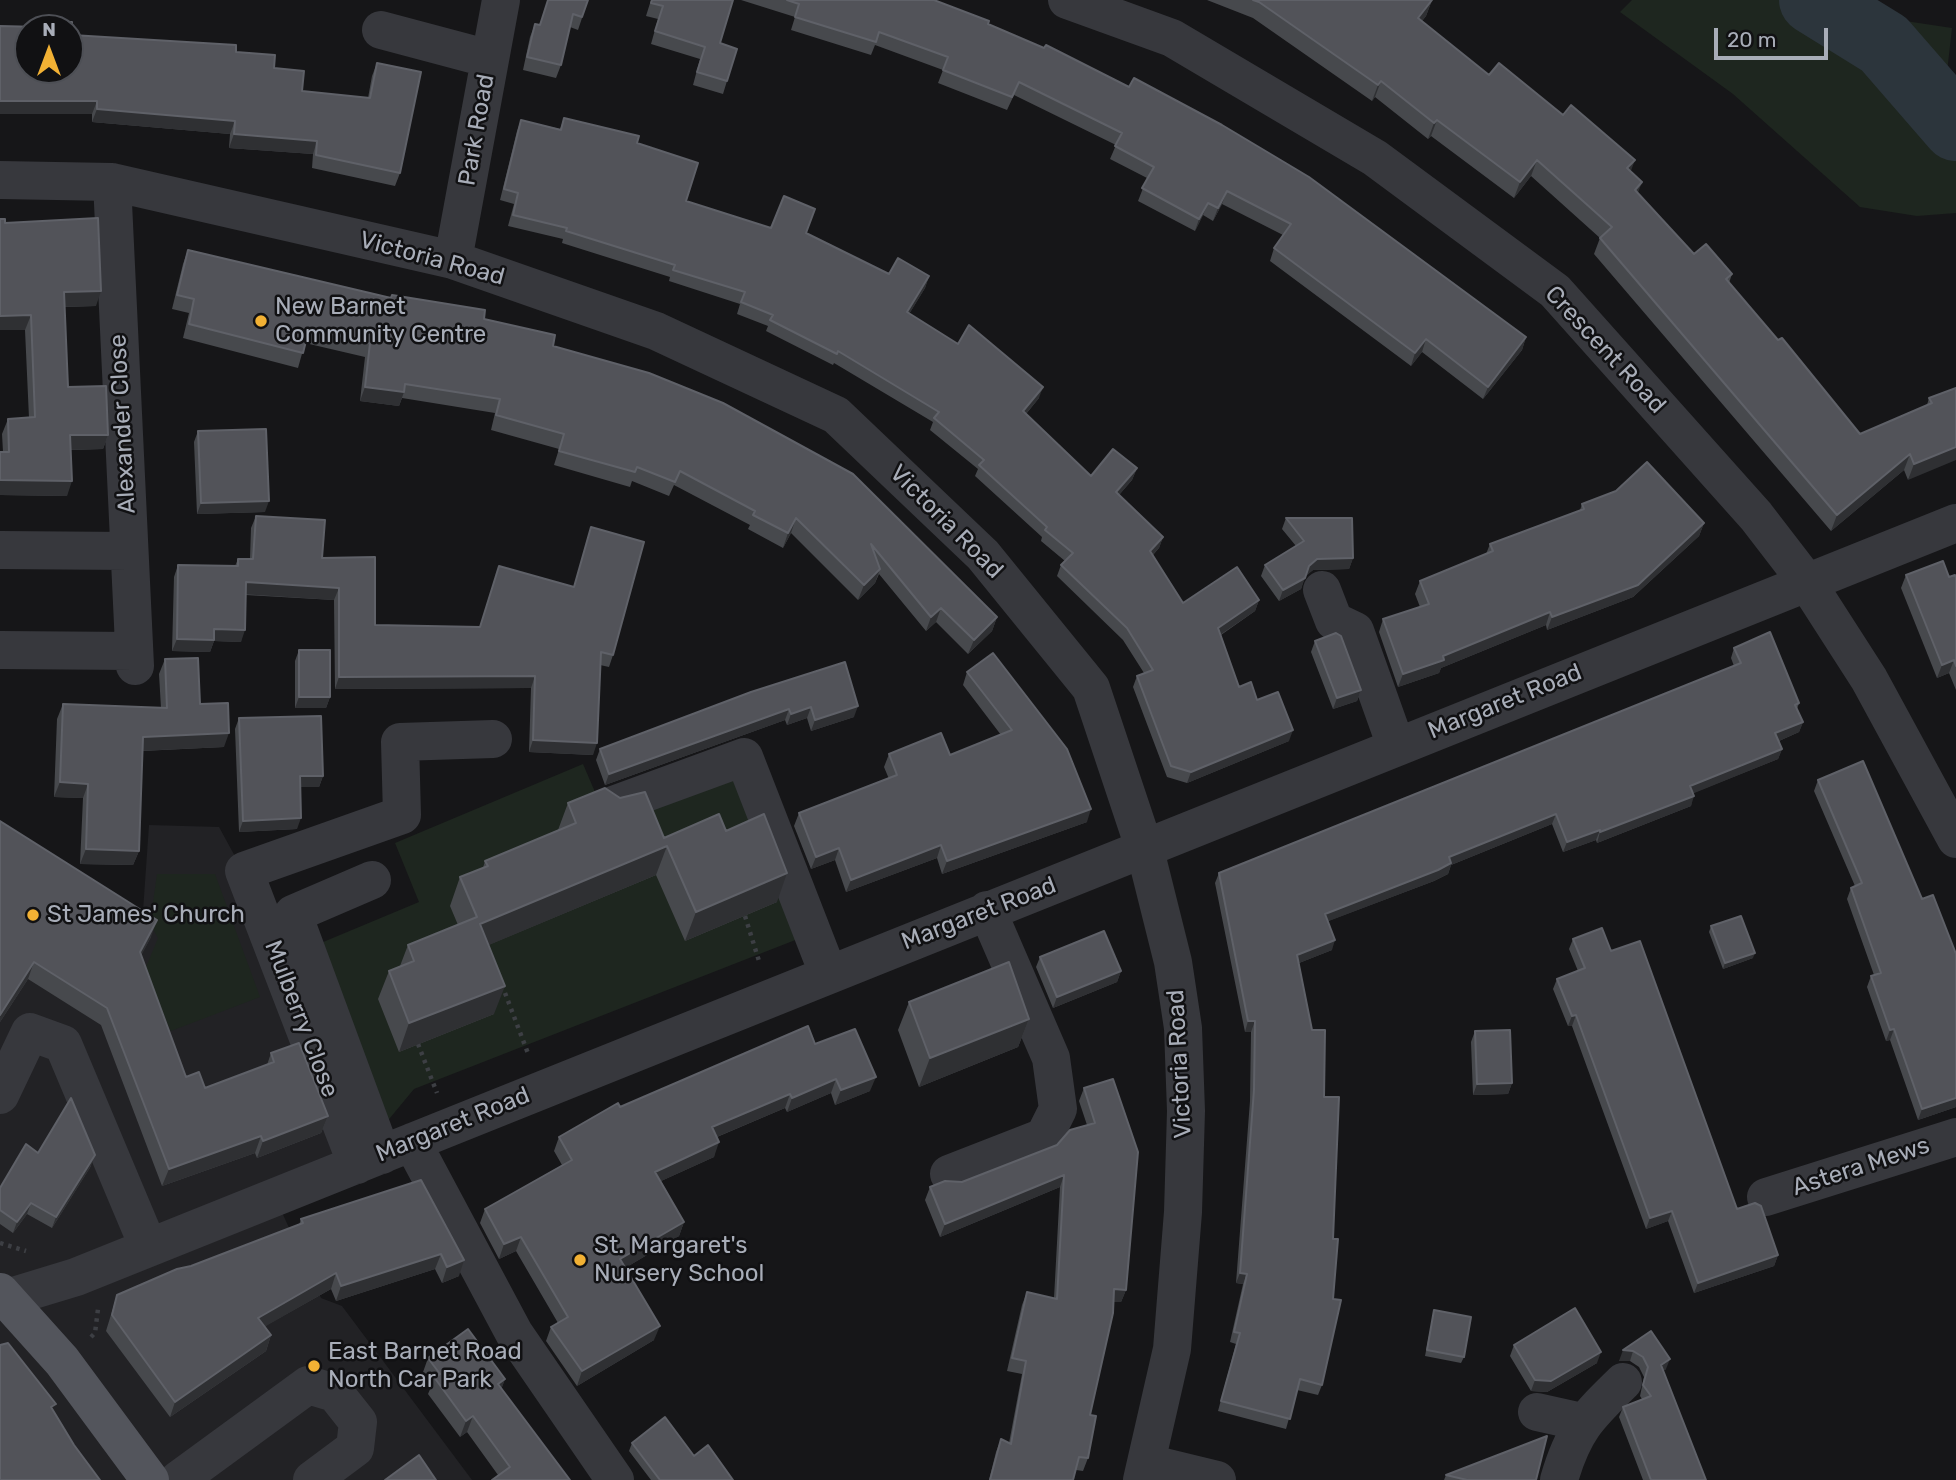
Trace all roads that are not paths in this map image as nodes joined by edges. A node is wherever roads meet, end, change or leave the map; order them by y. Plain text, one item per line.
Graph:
1 (501, 0) edge
2 (1067, 0) edge
3 (381, 30) dead end
4 (490, 60) junction
5 (0, 180) edge
6 (112, 183) junction
7 (453, 260) junction
8 (1956, 523) edge
9 (0, 550) edge
10 (129, 551) junction
11 (1806, 581) junction
12 (1322, 590) dead end
13 (0, 650) edge
14 (493, 739) dead end
15 (1396, 746) junction
16 (613, 805) edge
17 (1956, 839) edge
18 (1145, 850) junction
19 (372, 880) dead end
20 (987, 910) junction
21 (828, 973) junction
22 (0, 1095) edge
23 (1956, 1137) edge
24 (383, 1154) junction
25 (949, 1174) dead end
26 (1766, 1197) dead end
27 (148, 1246) junction
28 (2, 1296) edge
29 (1623, 1382) dead end
30 (1537, 1412) dead end
31 (1582, 1422) junction
32 (1144, 1471) edge
33 (150, 1480) edge
34 (177, 1480) edge
35 (312, 1480) edge
36 (615, 1480) edge
37 (1217, 1480) edge
38 (1559, 1480) edge

1 - 4 street, Park Road
2 - 11 street, Crescent Road
3 - 4 street
4 - 7 street, Park Road
5 - 6 street, Victoria Road
6 - 7 street, Victoria Road
6 - 10 street, Alexander Close
7 - 18 street, Victoria Road
8 - 11 street, Margaret Road
9 - 10 street
10 - 13 street, Alexander Close
11 - 15 street, Margaret Road
11 - 17 street, Crescent Road
12 - 15 street
14 - 24 street, Mulberry Close
15 - 18 street, Margaret Road
16 - 21 street
18 - 20 street, Margaret Road
18 - 32 street, Victoria Road
19 - 24 street
20 - 21 street, Margaret Road
20 - 25 street
21 - 24 street, Margaret Road
22 - 27 street
23 - 26 street, Astera Mews
24 - 27 street, Margaret Road
24 - 36 street
27 - 28 street, Margaret Road
28 - 33 main road
29 - 31 street
30 - 31 street
31 - 38 street
32 - 37 street
34 - 35 street

